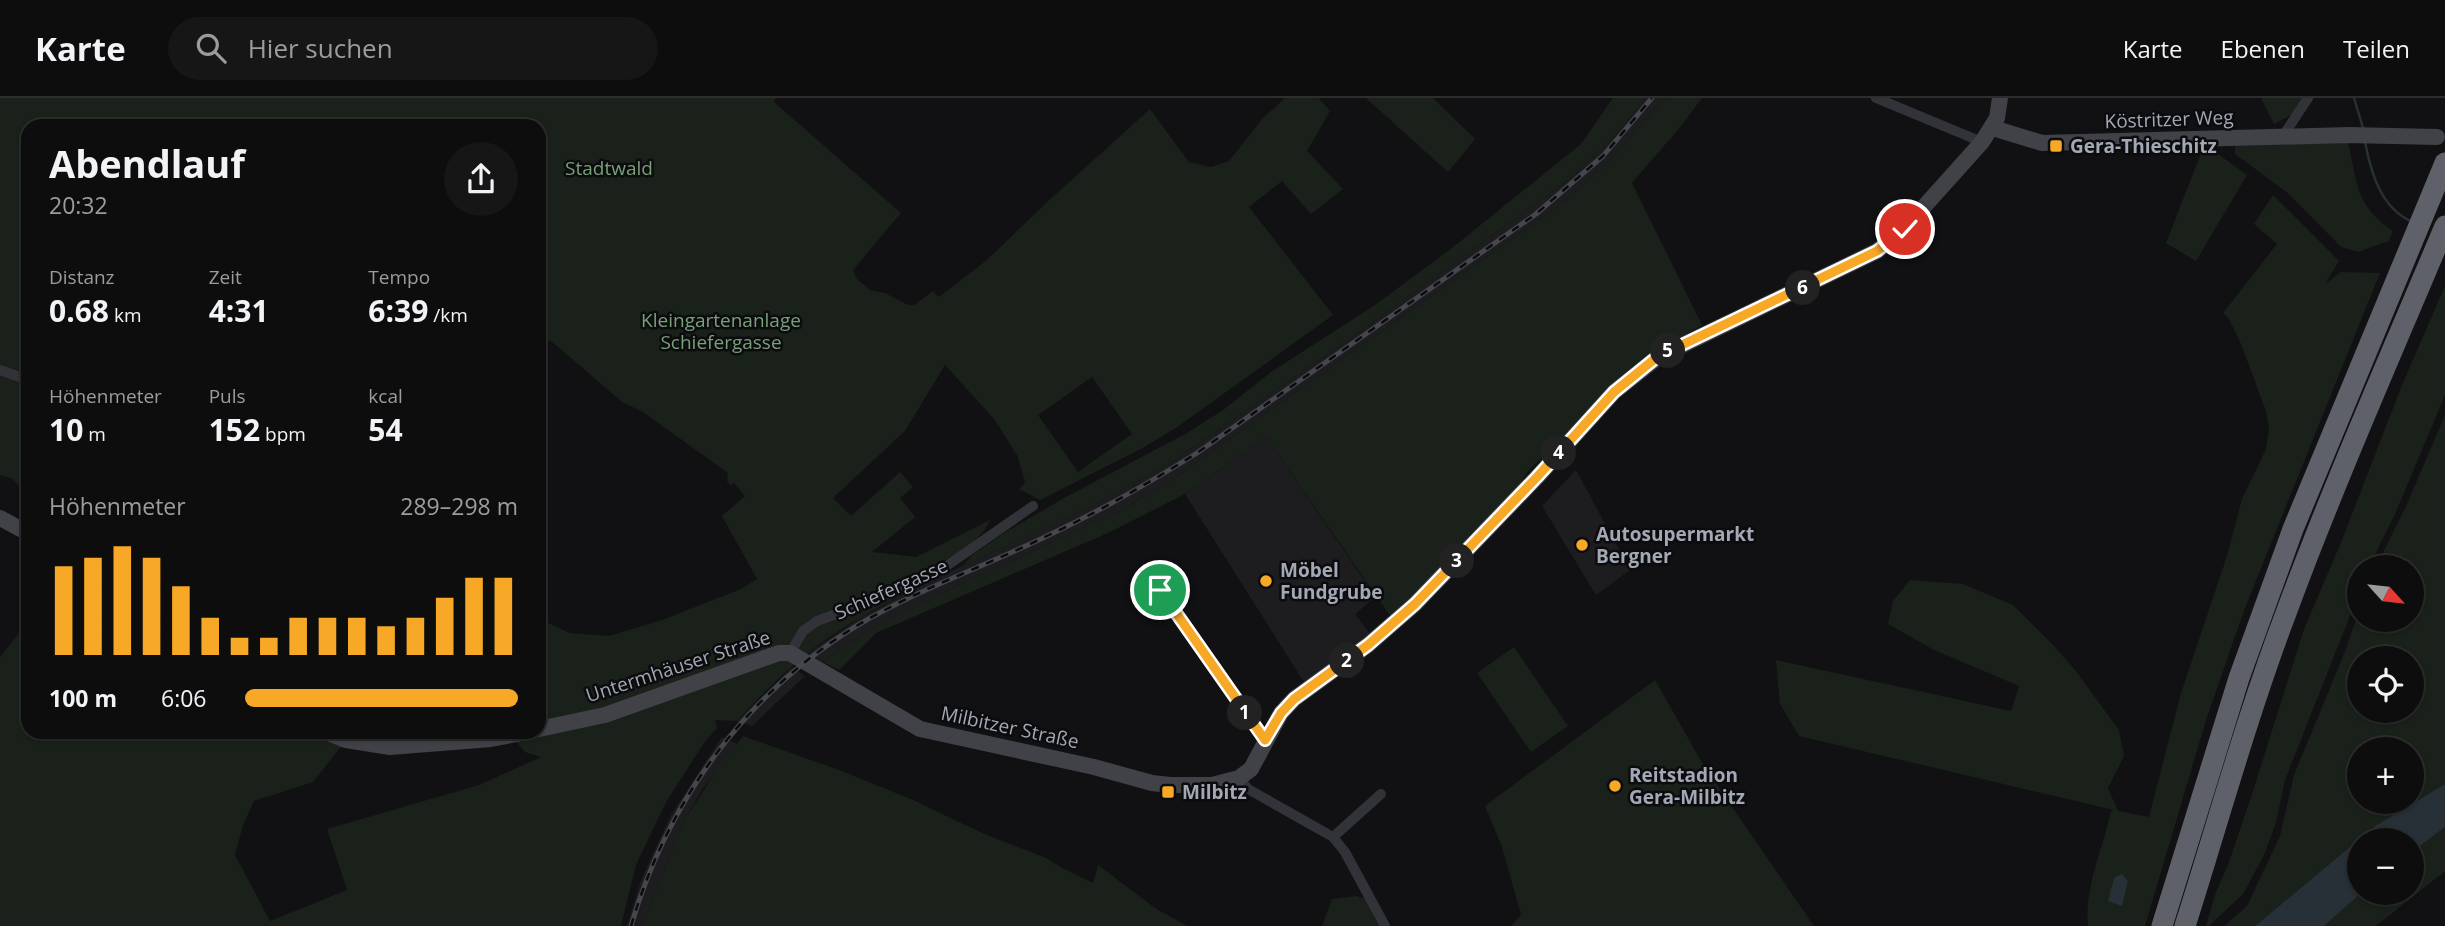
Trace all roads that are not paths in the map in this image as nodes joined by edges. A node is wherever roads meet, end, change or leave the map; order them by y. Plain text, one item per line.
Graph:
1 (1876, 98) edge
2 (2000, 98) edge
3 (2308, 98) edge
4 (1993, 128) junction
5 (2283, 136) junction
6 (2437, 137) dead end
7 (1982, 142) junction
8 (2445, 163) edge
9 (2445, 226) edge
10 (0, 370) edge
11 (21, 378) edge
12 (1033, 506) dead end
13 (0, 518) edge
14 (21, 529) edge
15 (1160, 590) dead end
16 (790, 653) junction
17 (546, 728) edge
18 (344, 739) edge
19 (491, 739) edge
20 (1265, 740) junction
21 (1239, 778) junction
22 (1381, 794) dead end
23 (1333, 837) junction
24 (1385, 926) edge
25 (2162, 926) edge
26 (2186, 926) edge

1 - 7 street
2 - 4 main road
3 - 5 street
4 - 5 main road, Köstritzer Weg
4 - 7 main road
5 - 6 main road, Köstritzer Weg
7 - 20 main road
8 - 25 highway
9 - 26 highway
10 - 11 street
12 - 16 street, Schiefergasse
13 - 14 main road
15 - 20 street
16 - 17 main road, Untermhäuser Straße
16 - 21 main road, Milbitzer Straße
18 - 19 main road
20 - 21 main road
21 - 23 street
22 - 23 street
23 - 24 street

